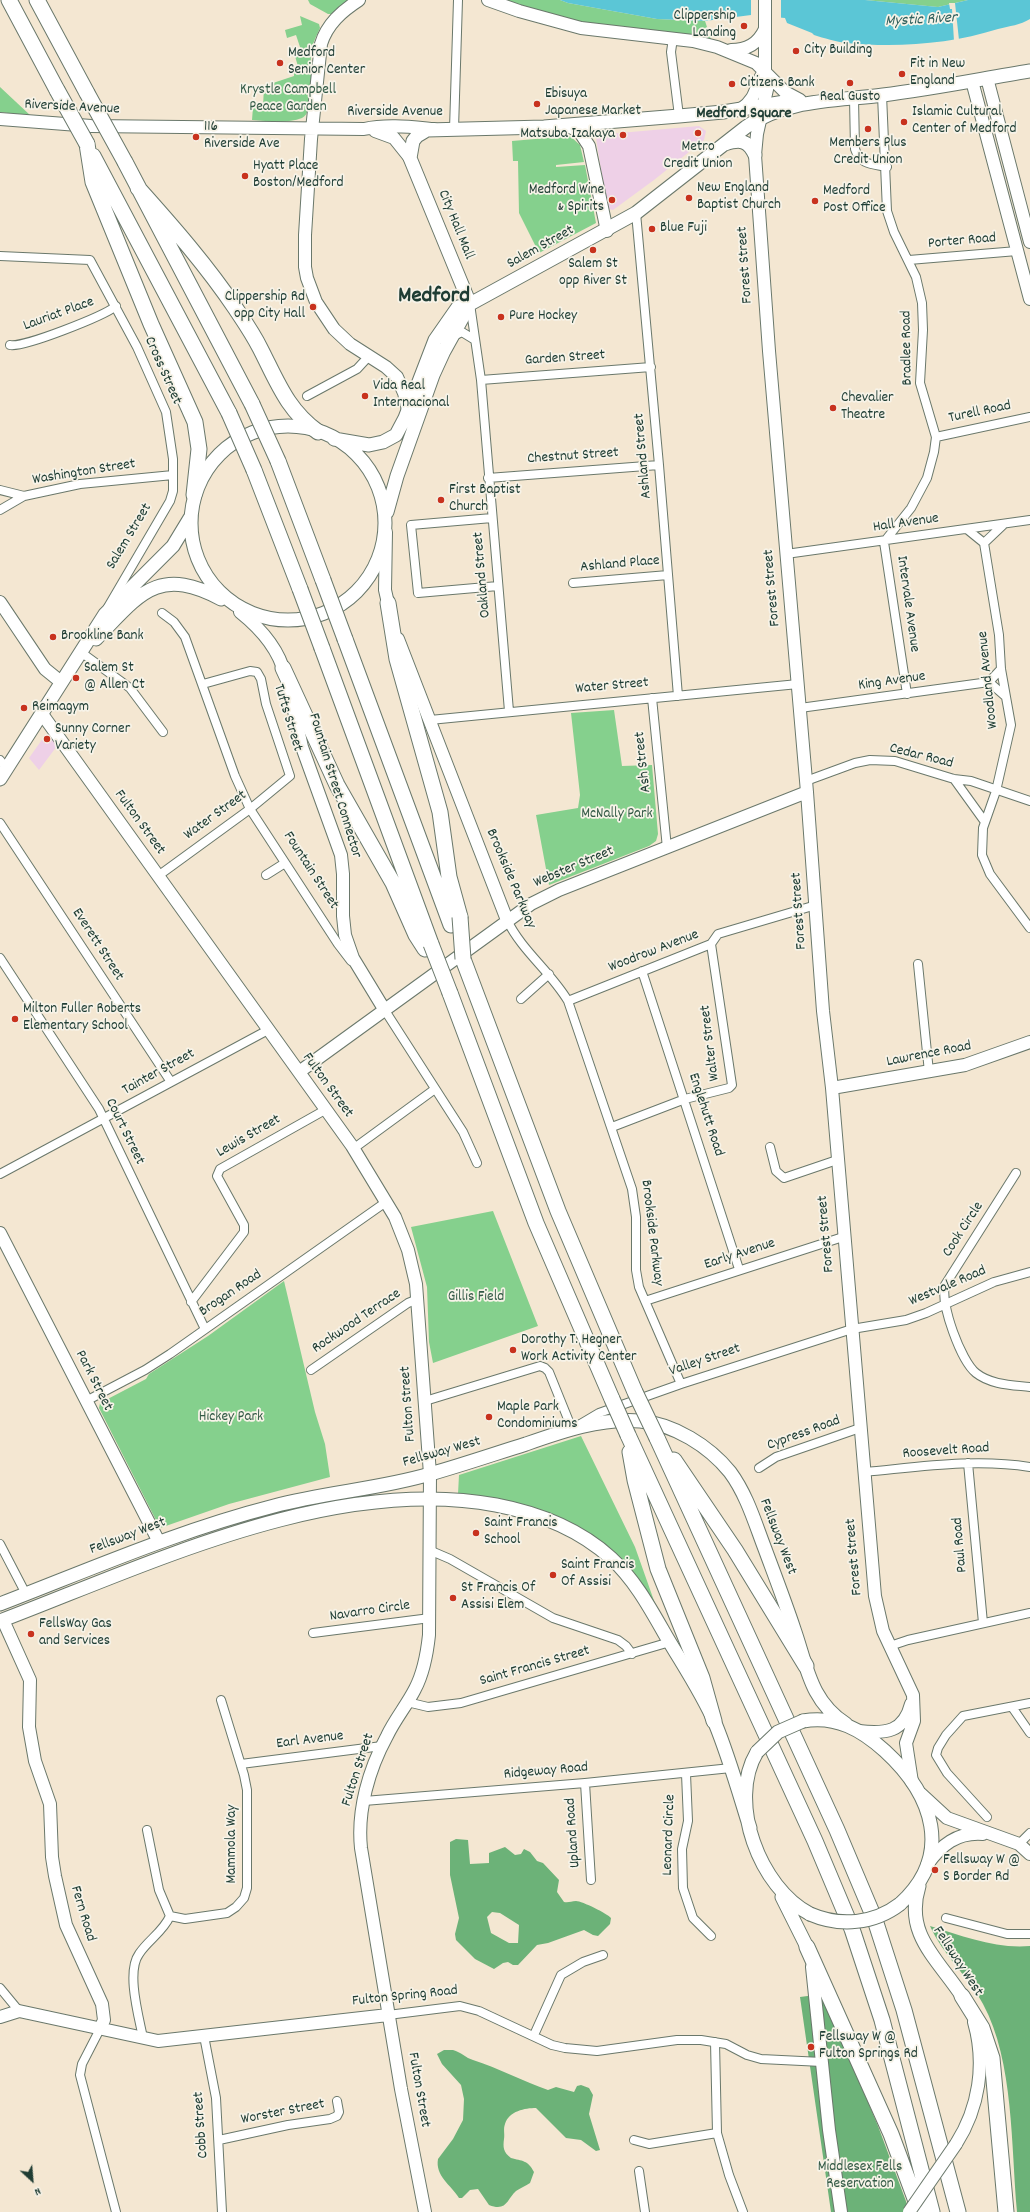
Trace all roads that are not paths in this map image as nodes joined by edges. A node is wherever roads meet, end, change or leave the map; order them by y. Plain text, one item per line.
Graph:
1 (9, 0) edge
2 (38, 0) edge
3 (359, 0) edge
4 (458, 0) edge
5 (488, 0) edge
6 (765, 0) edge
7 (765, 24) junction
8 (673, 38) junction
9 (724, 49) junction
10 (765, 70) junction
11 (1030, 71) edge
12 (987, 78) junction
13 (972, 81) junction
14 (882, 95) junction
15 (854, 98) junction
16 (800, 100) junction
17 (820, 102) junction
18 (764, 104) junction
19 (741, 109) junction
20 (680, 116) junction
21 (761, 118) junction
22 (0, 119) edge
23 (565, 125) junction
24 (312, 129) junction
25 (440, 129) junction
26 (454, 129) junction
27 (364, 130) junction
28 (724, 144) junction
29 (90, 154) junction
30 (754, 155) junction
31 (410, 158) junction
32 (1009, 164) junction
33 (886, 167) junction
34 (995, 167) junction
35 (138, 188) junction
36 (636, 214) junction
37 (607, 231) junction
38 (1030, 242) edge
39 (1017, 251) junction
40 (0, 256) edge
41 (909, 260) junction
42 (1030, 299) edge
43 (470, 304) junction
44 (116, 306) junction
45 (451, 338) junction
46 (475, 340) junction
47 (10, 345) dead end
48 (369, 356) junction
49 (651, 367) junction
50 (481, 380) junction
51 (308, 396) dead end
52 (408, 410) junction
53 (1030, 418) edge
54 (318, 432) junction
55 (936, 437) junction
56 (334, 438) junction
57 (660, 465) junction
58 (173, 474) junction
59 (488, 478) junction
60 (0, 490) edge
61 (194, 495) junction
62 (24, 496) junction
63 (0, 510) edge
64 (191, 514) junction
65 (386, 518) junction
66 (492, 518) junction
67 (1030, 520) edge
68 (1004, 524) junction
69 (968, 530) junction
70 (386, 532) junction
71 (884, 542) junction
72 (984, 543) junction
73 (786, 554) junction
74 (668, 575) junction
75 (574, 583) dead end
76 (498, 586) junction
77 (225, 601) junction
78 (0, 602) edge
79 (388, 604) junction
80 (240, 612) junction
81 (162, 613) dead end
82 (105, 614) junction
83 (82, 653) junction
84 (284, 668) junction
85 (1001, 668) junction
86 (61, 682) junction
87 (989, 682) junction
88 (203, 684) junction
89 (798, 684) junction
90 (907, 694) junction
91 (678, 696) junction
92 (1004, 696) junction
93 (652, 698) junction
94 (800, 708) junction
95 (509, 711) junction
96 (42, 714) junction
97 (430, 720) junction
98 (163, 732) dead end
99 (2, 769) edge
100 (289, 778) joint
101 (954, 779) junction
102 (807, 786) junction
103 (996, 791) junction
104 (1030, 801) edge
105 (250, 809) junction
106 (985, 822) junction
107 (0, 823) edge
108 (667, 848) junction
109 (285, 863) junction
110 (158, 876) junction
111 (266, 876) dead end
112 (816, 905) junction
113 (507, 920) junction
114 (456, 921) junction
115 (1030, 928) edge
116 (711, 944) junction
117 (428, 946) junction
118 (0, 958) edge
119 (918, 964) dead end
120 (642, 970) junction
121 (549, 974) junction
122 (368, 982) junction
123 (521, 998) dead end
124 (568, 1001) junction
125 (384, 1009) junction
126 (268, 1030) junction
127 (1030, 1042) edge
128 (299, 1072) junction
129 (929, 1072) junction
130 (171, 1082) junction
131 (832, 1088) junction
132 (435, 1089) junction
133 (685, 1099) junction
134 (325, 1110) junction
135 (103, 1119) junction
136 (612, 1127) junction
137 (770, 1147) dead end
138 (353, 1149) junction
139 (837, 1160) junction
140 (477, 1163) dead end
141 (1016, 1173) dead end
142 (0, 1174) edge
143 (386, 1202) junction
144 (0, 1233) edge
145 (843, 1237) junction
146 (740, 1269) junction
147 (1030, 1272) edge
148 (418, 1299) junction
149 (645, 1301) junction
150 (191, 1302) junction
151 (945, 1305) junction
152 (205, 1329) junction
153 (852, 1329) junction
154 (311, 1370) dead end
155 (681, 1384) junction
156 (1030, 1388) edge
157 (86, 1401) junction
158 (425, 1401) junction
159 (860, 1428) junction
160 (572, 1429) junction
161 (628, 1435) junction
162 (657, 1438) junction
163 (968, 1463) junction
164 (1030, 1467) edge
165 (759, 1468) dead end
166 (864, 1472) junction
167 (430, 1474) junction
168 (430, 1498) junction
169 (159, 1542) junction
170 (0, 1544) edge
171 (429, 1550) junction
172 (26, 1594) junction
173 (0, 1604) edge
174 (1030, 1613) edge
175 (430, 1618) junction
176 (1, 1621) edge
177 (983, 1624) junction
178 (313, 1633) dead end
179 (670, 1642) junction
180 (890, 1646) junction
181 (632, 1654) junction
182 (806, 1666) junction
183 (913, 1695) junction
184 (221, 1700) dead end
185 (407, 1702) junction
186 (1030, 1704) edge
187 (1012, 1707) junction
188 (714, 1721) junction
189 (846, 1724) junction
190 (860, 1731) junction
191 (1030, 1733) edge
192 (382, 1746) junction
193 (241, 1764) junction
194 (731, 1768) junction
195 (686, 1774) junction
196 (912, 1782) junction
197 (585, 1783) junction
198 (920, 1793) junction
199 (364, 1800) junction
200 (987, 1817) dead end
201 (750, 1828) junction
202 (147, 1830) dead end
203 (1030, 1833) edge
204 (994, 1835) junction
205 (1018, 1844) junction
206 (1030, 1854) edge
207 (769, 1872) junction
208 (924, 1872) junction
209 (591, 1880) dead end
210 (170, 1916) junction
211 (946, 1918) dead end
212 (1030, 1934) edge
213 (711, 1936) dead end
214 (807, 1947) junction
215 (603, 1955) dead end
216 (0, 1988) edge
217 (962, 1996) junction
218 (19, 2011) junction
219 (388, 2015) junction
220 (0, 2017) edge
221 (100, 2029) junction
222 (534, 2035) junction
223 (204, 2036) junction
224 (142, 2038) junction
225 (715, 2042) junction
226 (822, 2062) junction
227 (337, 2101) dead end
228 (717, 2133) junction
229 (219, 2140) junction
230 (634, 2140) dead end
231 (639, 2171) dead end
232 (423, 2211) edge
233 (116, 2212) edge
234 (222, 2212) edge
235 (645, 2212) edge
236 (743, 2212) edge
237 (841, 2212) edge
238 (909, 2212) edge
239 (920, 2212) edge
240 (932, 2212) edge
241 (958, 2212) edge
242 (1006, 2212) edge

1 - 29 highway, bridge
2 - 35 highway, bridge
3 - 24 street
4 - 26 street
5 - 8 street
6 - 7 street, Forest Street
7 - 9 street
7 - 10 street, Forest Street
8 - 9 street
8 - 20 street
9 - 10 street
10 - 16 street
10 - 18 street, Forest Street
10 - 19 street
11 - 12 main road
12 - 13 main road
12 - 32 street
13 - 14 main road
13 - 34 street
14 - 15 main road
14 - 33 street, Bradlee Road
15 - 17 main road
15 - 33 street
16 - 17 main road, Riverside Avenue
16 - 18 main road, Riverside Avenue
17 - 21 main road, Salem Street
18 - 19 main road, Riverside Avenue
18 - 21 street, Forest Street
19 - 20 main road, Riverside Avenue
20 - 23 main road, Riverside Avenue
21 - 28 main road, Salem Street
21 - 30 street, Forest Street
22 - 24 street, Riverside Avenue
23 - 26 main road, Riverside Avenue
23 - 37 street
24 - 27 street, Riverside Avenue
24 - 48 street
25 - 26 main road, Riverside Avenue
25 - 27 street, Riverside Avenue
25 - 31 main road
27 - 31 street, City Hall Mall
28 - 30 main road
28 - 36 main road, Salem Street
29 - 61 highway
29 - 117 highway, bridge
30 - 73 street, Forest Street
31 - 43 main road, City Hall Mall
32 - 34 street
32 - 38 street
33 - 41 street, Bradlee Road
34 - 39 street
35 - 54 highway
35 - 114 highway, bridge
36 - 37 main road, Salem Street
36 - 49 street, Ashland Street
37 - 43 main road, Salem Street
39 - 41 street, Porter Road
39 - 42 street
40 - 44 street, Cross Street
41 - 55 street, Bradlee Road
43 - 45 main road
43 - 46 street, Oakland Street
43 - 52 main road, Salem Street
44 - 47 street, Lauriat Place
44 - 58 street, Cross Street
45 - 46 street
45 - 65 main road
46 - 50 street, Oakland Street
48 - 51 street
48 - 52 street
49 - 50 street, Garden Street
49 - 57 street, Ashland Street
50 - 59 street, Oakland Street
52 - 56 main road, Salem Street
53 - 55 street, Turell Road
54 - 56 main road
54 - 61 main road
55 - 71 street, Bradlee Road
56 - 65 main road
57 - 59 street, Chestnut Street
57 - 74 street, Ashland Street
58 - 62 street, Washington Street
58 - 82 street, Salem Street
59 - 66 street, Oakland Street
60 - 62 street, Washington Street
61 - 64 main road
62 - 63 street
64 - 77 main road
64 - 82 main road, Salem Street
65 - 70 main road
66 - 76 street, Oakland Street
66 - 76 street
67 - 68 street, Hall Avenue
68 - 69 street, Hall Avenue
68 - 72 street
69 - 71 street, Hall Avenue
69 - 72 street
70 - 79 street, Brookside Parkway
70 - 80 main road
71 - 73 street, Hall Avenue
71 - 90 street, Intervale Avenue
72 - 85 street, Woodland Avenue
73 - 89 street, Forest Street
74 - 75 street, Ashland Place
74 - 91 street, Ashland Street
76 - 95 street, Oakland Street
77 - 80 main road
77 - 83 main road, Salem Street
78 - 86 street
79 - 97 street, Brookside Parkway
79 - 114 highway
80 - 84 street, Fountain Street Connector
81 - 88 street, Fountain Street
82 - 83 main road, Salem Street
83 - 86 main road, Salem Street
83 - 98 street
84 - 117 highway
84 - 122 street, Fountain Street Connector
85 - 87 street
85 - 92 street, Woodland Avenue
86 - 96 main road, Salem Street
87 - 90 street, King Avenue
87 - 92 street
88 - 100 street, Tufts Street
88 - 105 street, Fountain Street
89 - 91 street, Water Street
89 - 94 street, Forest Street
90 - 94 street, King Avenue
91 - 93 street, Water Street
92 - 103 street, Woodland Avenue
93 - 95 street, Water Street
93 - 108 street, Ash Street
94 - 102 street, Forest Street
95 - 97 street, Water Street
96 - 99 main road, Salem Street
96 - 110 street, Fulton Street
97 - 113 street, Brookside Parkway
100 - 105 street, Water Street
101 - 102 street, Cedar Road
101 - 103 street, Cedar Road
101 - 106 street
102 - 108 street, Webster Street
102 - 112 street, Forest Street
103 - 104 street, Cedar Road
103 - 106 street, Woodland Avenue
105 - 109 street, Fountain Street
105 - 110 street, Water Street
106 - 115 street, Woodland Avenue
107 - 130 street, Everett Street
108 - 113 street, Webster Street
109 - 111 street
109 - 122 street, Fountain Street
110 - 126 street, Fulton Street
112 - 116 street, Woodrow Avenue
112 - 131 street, Forest Street
113 - 121 street, Brookside Parkway
113 - 125 street, Webster Street
114 - 162 highway, bridge
116 - 120 street, Woodrow Avenue
116 - 133 street, Walter Street
117 - 161 highway, bridge
118 - 135 street, Court Street
119 - 129 street
120 - 124 street, Woodrow Avenue
120 - 133 street, Englehutt Road
121 - 123 street
121 - 124 street, Brookside Parkway
122 - 125 street, Fountain Street
124 - 136 street, Brookside Parkway
125 - 128 street, Webster Street
125 - 132 street, Fountain Street
126 - 128 street, Fulton Street
126 - 130 street, Tainter Street
127 - 129 street, Lawrence Road
128 - 134 street, Fulton Street
129 - 131 street, Lawrence Road
130 - 135 street, Tainter Street
131 - 139 street, Forest Street
132 - 138 street
132 - 140 street, Fountain Street
133 - 136 street, Walter Street
133 - 146 street, Englehutt Road
134 - 138 street, Fulton Street
134 - 150 street, Lewis Street
135 - 142 street, Tainter Street
135 - 150 street, Court Street
136 - 149 street, Brookside Parkway
137 - 139 street
138 - 143 street, Fulton Street
139 - 145 street, Forest Street
141 - 151 street, Cook Circle
143 - 148 street, Fulton Street
143 - 152 street, Brogan Road
144 - 157 street, Park Street
145 - 146 street, Early Avenue
145 - 153 street, Forest Street
146 - 149 street, Early Avenue
147 - 151 street, Westvale Road
148 - 154 street, Rockwood Terrace
148 - 158 street, Fulton Street
149 - 155 street, Brookside Parkway
150 - 152 street, Court Street
151 - 153 street, Westvale Road
151 - 156 street, Cook Circle
152 - 157 street, Brogan Road
153 - 155 street, Valley Street
153 - 159 street, Forest Street
155 - 160 street, Valley Street
157 - 169 street, Park Street
158 - 160 street
158 - 167 street, Fulton Street
159 - 165 street, Cypress Road
159 - 166 street, Forest Street
160 - 167 main road, Fellsway West
160 - 182 main road, Fellsway West
161 - 188 highway
161 - 240 highway
162 - 182 highway
162 - 241 highway
163 - 164 street, Roosevelt Road
163 - 166 street, Roosevelt Road
163 - 177 street, Paul Road
166 - 180 street, Forest Street
167 - 168 street, Fulton Street
167 - 169 main road, Fellsway West
168 - 171 street, Fulton Street
168 - 176 main road
168 - 179 main road
169 - 172 main road, Fellsway West
170 - 172 street
171 - 175 street, Fulton Street
171 - 181 street
172 - 173 main road, Fellsway West
174 - 177 street
175 - 178 street, Navarro Circle
175 - 185 street, Fulton Street
176 - 221 street, Fern Road
177 - 180 street
179 - 181 street, Saint Francis Street
179 - 188 main road
180 - 183 street, Forest Street
181 - 185 street, Saint Francis Street
182 - 189 main road, Fellsway West
183 - 190 street
183 - 196 street, Forest Street
184 - 193 street, Mammola Way
185 - 192 street, Fulton Street
186 - 187 street
187 - 191 street
187 - 200 street
188 - 194 main road
189 - 190 main road, Fellsway West
189 - 201 main road, bridge
190 - 196 main road, Fellsway West
192 - 193 street, Earl Avenue
192 - 199 street, Fulton Street
193 - 210 street, Mammola Way
194 - 195 street, Ridgeway Road
194 - 201 main road
195 - 197 street, Ridgeway Road
195 - 213 street, Leonard Circle
196 - 198 main road, Fellsway West
197 - 199 street, Ridgeway Road
197 - 209 street, Upland Road
198 - 204 street
198 - 208 main road, Fellsway West
199 - 219 street, Fulton Street
201 - 207 main road
202 - 210 street
203 - 205 street
204 - 205 street
204 - 208 street
205 - 206 street
207 - 208 main road, bridge
207 - 214 main road
208 - 217 main road, Fellsway West
210 - 224 street
211 - 212 street
214 - 226 street
214 - 239 highway
215 - 222 street
216 - 218 street
217 - 238 street, Fellsway West, bridge
217 - 242 highway
218 - 220 street
218 - 221 street, Fulton Spring Road
219 - 222 street, Fulton Spring Road
219 - 223 street, Fulton Spring Road
219 - 232 street, Fulton Street
221 - 224 street, Fulton Spring Road
221 - 233 street, Fern Road
222 - 225 street, Fulton Spring Road
223 - 224 street, Fulton Spring Road
223 - 229 street, Cobb Street
225 - 226 street, Fulton Spring Road
225 - 228 street
226 - 237 street
227 - 229 street, Worster Street
228 - 230 street
228 - 236 street
229 - 234 street, Cobb Street
231 - 235 street

